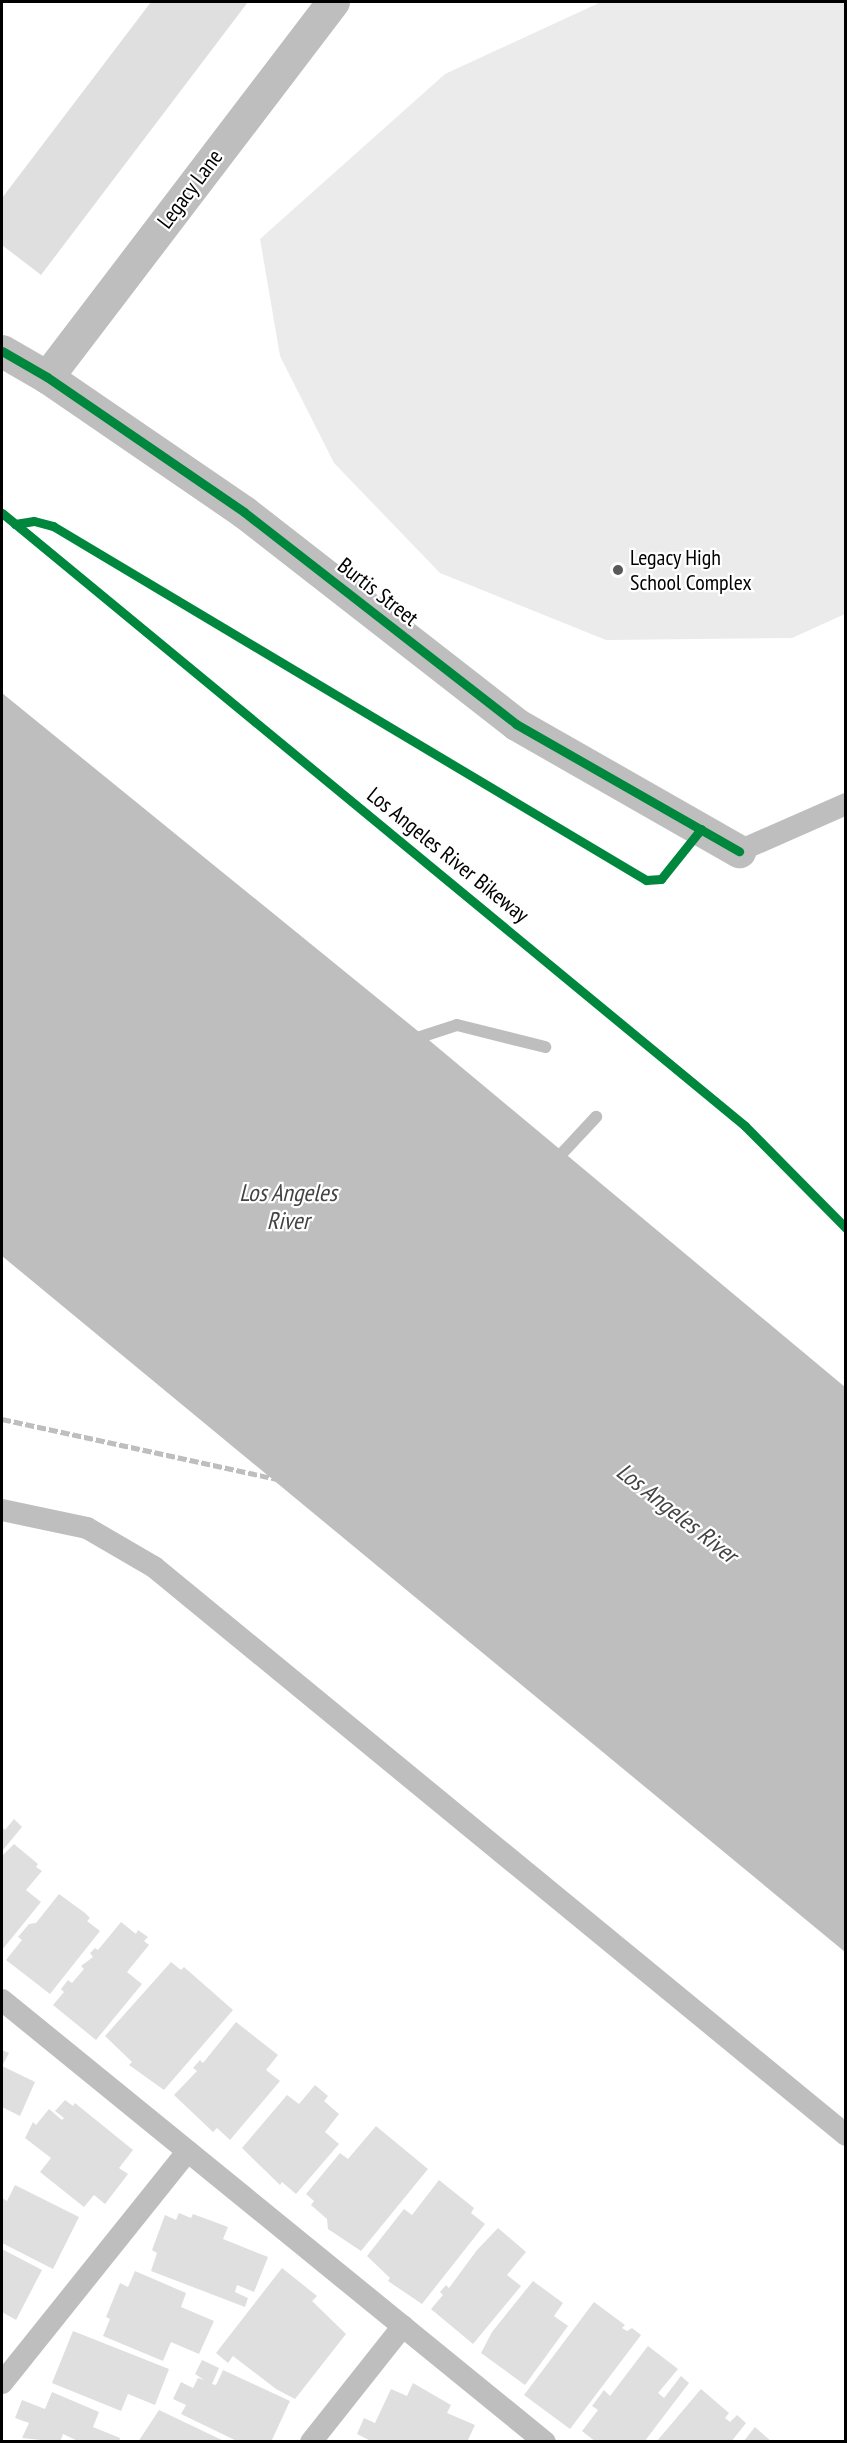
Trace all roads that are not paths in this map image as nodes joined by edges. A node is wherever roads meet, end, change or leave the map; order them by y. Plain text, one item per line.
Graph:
1 (333, 2) edge
2 (2, 351) edge
3 (47, 377) junction
4 (846, 804) edge
5 (739, 851) joint
6 (2, 1510) edge
7 (2, 2000) edge
8 (846, 2135) edge
9 (188, 2151) junction
10 (403, 2326) junction
11 (2, 2383) edge
12 (311, 2442) edge
13 (545, 2442) edge

1 - 3 street, Legacy Lane
2 - 3 street, Burtis Street
3 - 5 street, Burtis Street
4 - 5 lane
6 - 8 lane
7 - 9 lane
9 - 10 lane
9 - 11 lane
10 - 12 lane
10 - 13 lane

